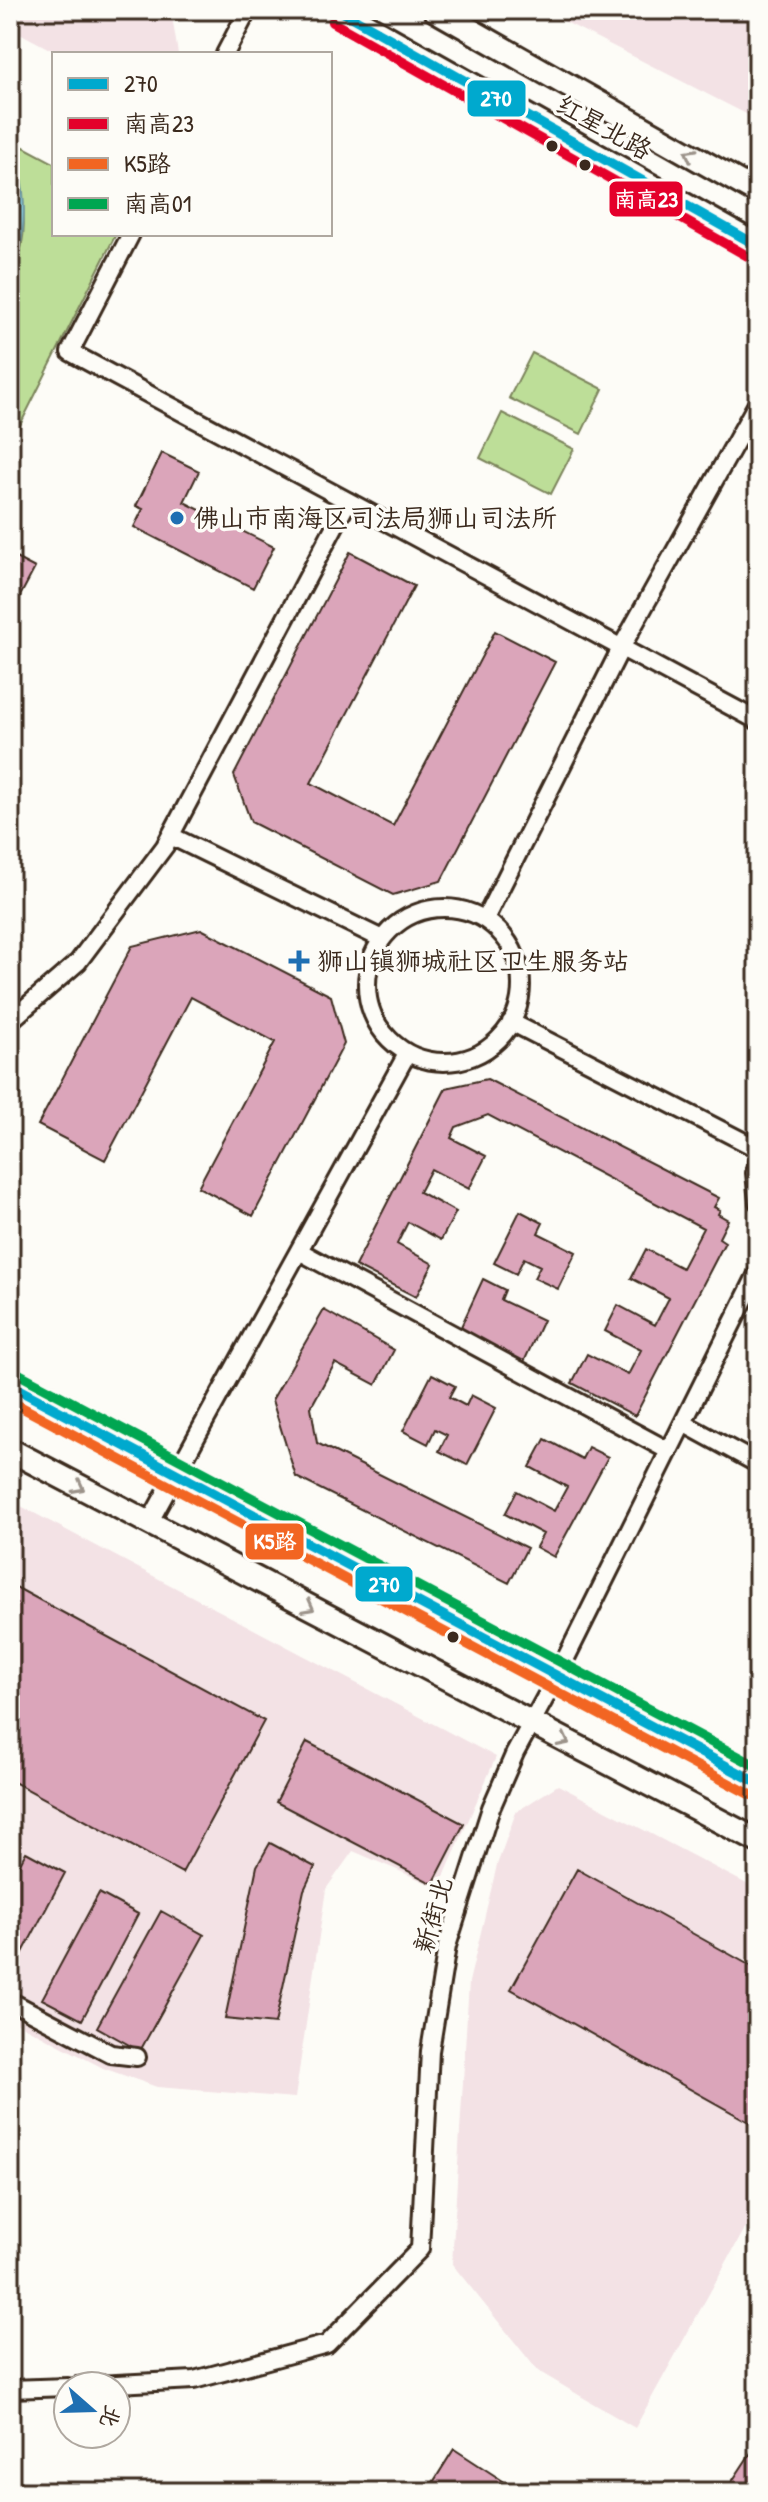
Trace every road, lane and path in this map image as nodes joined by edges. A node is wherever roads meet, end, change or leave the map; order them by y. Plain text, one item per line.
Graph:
1 (248, 10) edge
2 (339, 10) edge
3 (435, 10) edge
4 (226, 52) edge
5 (758, 193) edge
6 (130, 236) edge
7 (758, 246) edge
8 (758, 402) edge
9 (348, 501) junction
10 (621, 648) junction
11 (758, 721) edge
12 (171, 836) junction
13 (485, 919) junction
14 (382, 939) junction
15 (10, 1021) edge
16 (511, 1022) junction
17 (407, 1054) junction
18 (758, 1149) edge
19 (758, 1162) edge
20 (758, 1202) edge
21 (299, 1251) junction
22 (758, 1272) edge
23 (10, 1385) edge
24 (683, 1423) junction
25 (669, 1451) junction
26 (10, 1452) edge
27 (758, 1464) edge
28 (177, 1474) junction
29 (149, 1523) junction
30 (557, 1676) junction
31 (531, 1724) junction
32 (758, 1783) edge
33 (758, 1841) edge
34 (10, 2001) edge
35 (137, 2057) dead end
36 (132, 2383) edge
37 (52, 2388) edge
38 (10, 2389) edge

1 - 4 street
2 - 7 street, 红星北路
5 -> 3 street, 红星北路
6 - 9 street
8 - 10 street
9 - 10 street
9 - 12 street
10 - 11 street
10 - 13 street
12 - 14 street
12 - 15 street
13 - 14 street
13 - 16 street
14 - 17 street
16 - 17 street
16 - 18 street
17 - 21 street
19 - 20 street
21 - 25 street
21 - 28 street
22 - 24 street, 新街北
23 - 28 street
24 - 25 street, 新街北
24 - 27 street
25 - 30 street, 新街北
26 -> 29 street
28 - 29 street
28 - 30 street
29 -> 31 street
30 - 31 street, 新街北
30 - 32 street
31 -> 33 street
31 - 36 street, 新街北
34 - 35 street
37 - 38 street

